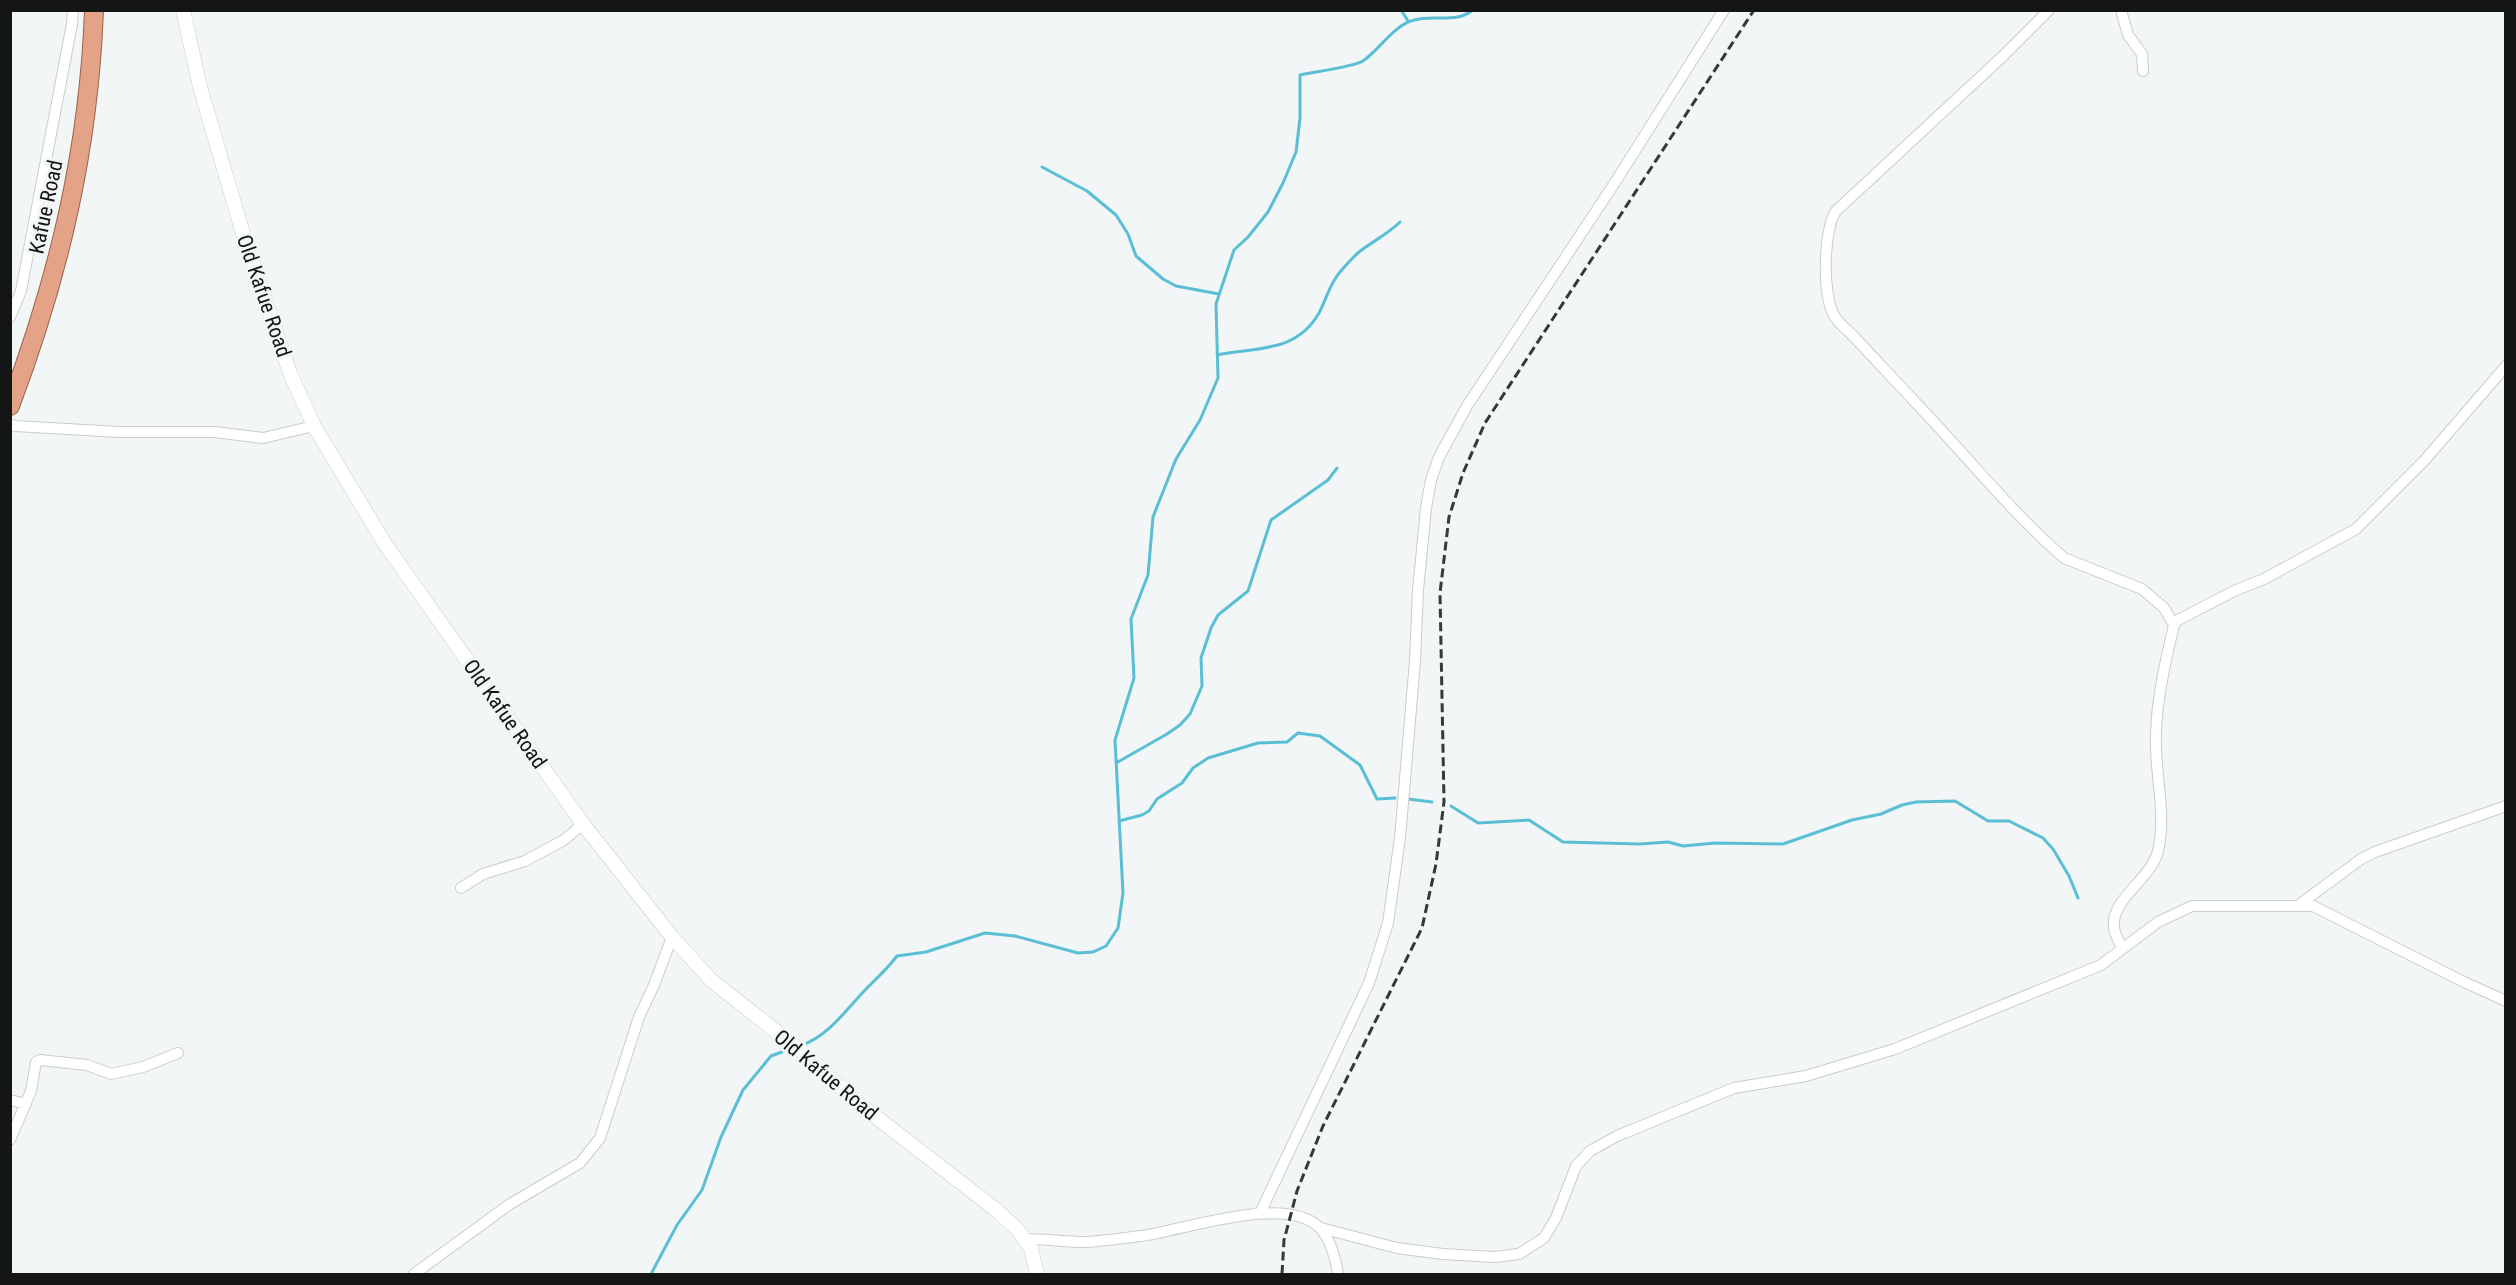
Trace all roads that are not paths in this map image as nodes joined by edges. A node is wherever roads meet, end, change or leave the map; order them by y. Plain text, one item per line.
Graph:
1 (73, 10) edge
2 (94, 10) edge
3 (183, 10) edge
4 (1724, 10) edge
5 (2049, 10) edge
6 (2121, 10) edge
7 (2143, 71) dead end
8 (10, 317) edge
9 (2505, 366) edge
10 (10, 406) edge
11 (10, 424) edge
12 (314, 426) junction
13 (2174, 625) junction
14 (2505, 806) edge
15 (583, 824) junction
16 (461, 888) dead end
17 (2300, 904) junction
18 (672, 937) junction
19 (2122, 949) junction
20 (2505, 1000) edge
21 (178, 1053) dead end
22 (10, 1100) edge
23 (26, 1104) junction
24 (10, 1140) edge
25 (1261, 1211) junction
26 (1321, 1228) junction
27 (1026, 1239) junction
28 (414, 1275) edge
29 (1037, 1275) edge
30 (1338, 1275) edge

1 - 8 street
2 - 10 highway, Kafue Road
3 - 12 street, Old Kafue Road
4 - 25 street
5 - 13 street
6 - 7 street
9 - 13 street
11 - 12 street
12 - 15 street, Old Kafue Road
13 - 19 street
14 - 17 street
15 - 16 street
15 - 18 street, Old Kafue Road
17 - 19 street
17 - 20 street
18 - 27 street, Old Kafue Road
18 - 28 street
19 - 26 street
21 - 23 street
22 - 23 street
23 - 24 street
25 - 26 street
25 - 27 street
26 - 30 street
27 - 29 street, Old Kafue Road

